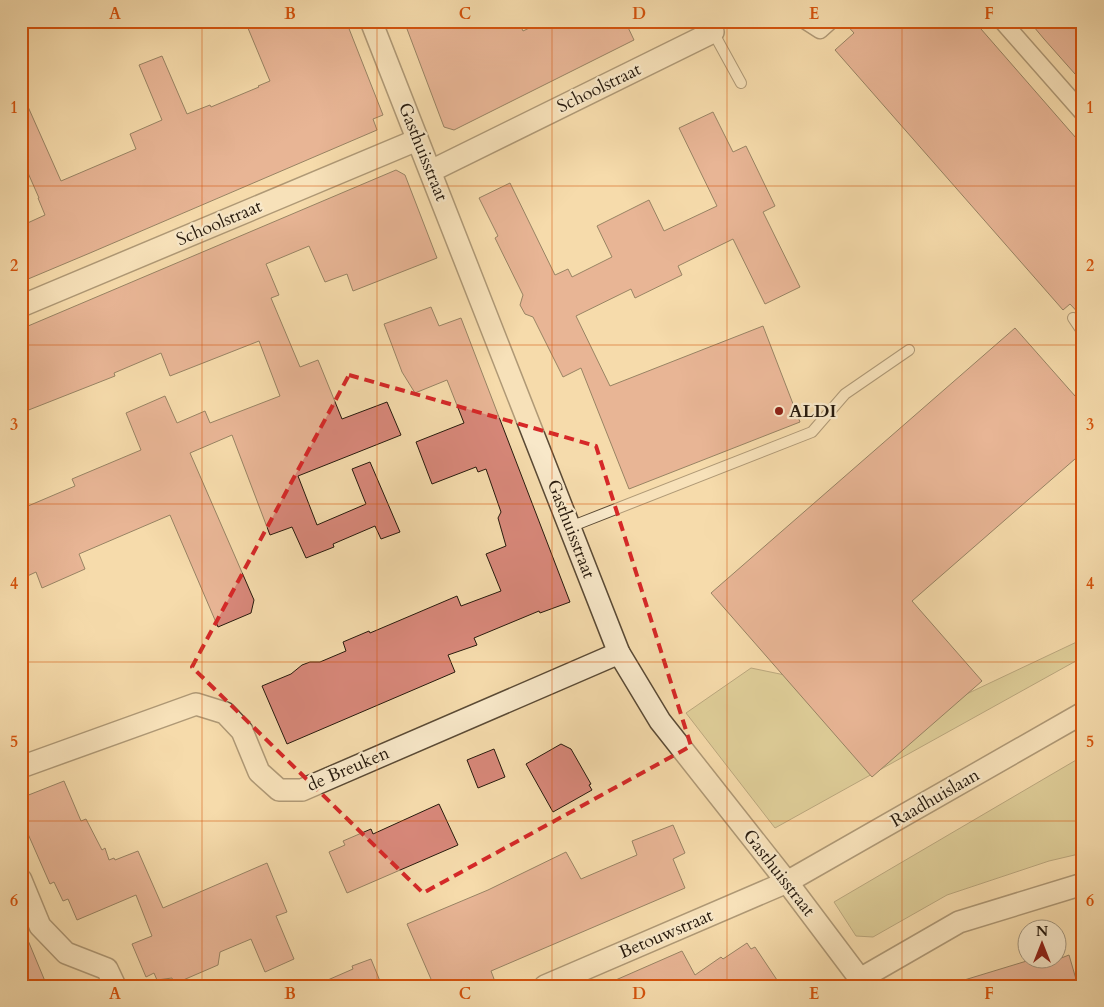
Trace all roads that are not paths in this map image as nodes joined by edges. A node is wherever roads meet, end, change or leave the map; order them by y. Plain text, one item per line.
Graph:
1 (371, 21) edge
2 (806, 21) edge
3 (830, 21) edge
4 (1002, 21) edge
5 (714, 25) edge
6 (741, 83) dead end
7 (1083, 113) edge
8 (417, 140) junction
9 (430, 171) junction
10 (21, 306) edge
11 (1073, 318) dead end
12 (1083, 333) edge
13 (909, 350) dead end
14 (570, 527) junction
15 (619, 653) junction
16 (1083, 713) edge
17 (21, 767) edge
18 (21, 880) edge
19 (787, 882) junction
20 (1083, 884) edge
21 (861, 982) edge
22 (115, 986) edge
23 (545, 986) edge

1 - 8 street, Gasthuisstraat
2 - 3 street
4 - 7 street
5 - 6 lane
5 - 9 street, Schoolstraat
8 - 9 street, Gasthuisstraat
8 - 10 street, Schoolstraat
9 - 14 street, Gasthuisstraat
11 - 12 lane
13 - 14 lane
14 - 15 street, Gasthuisstraat
15 - 17 street, de Breuken
15 - 19 street, Gasthuisstraat
16 - 19 street, Raadhuislaan
18 - 22 street
19 - 21 street, Gasthuisstraat
19 - 23 street, Betouwstraat
20 - 21 street

